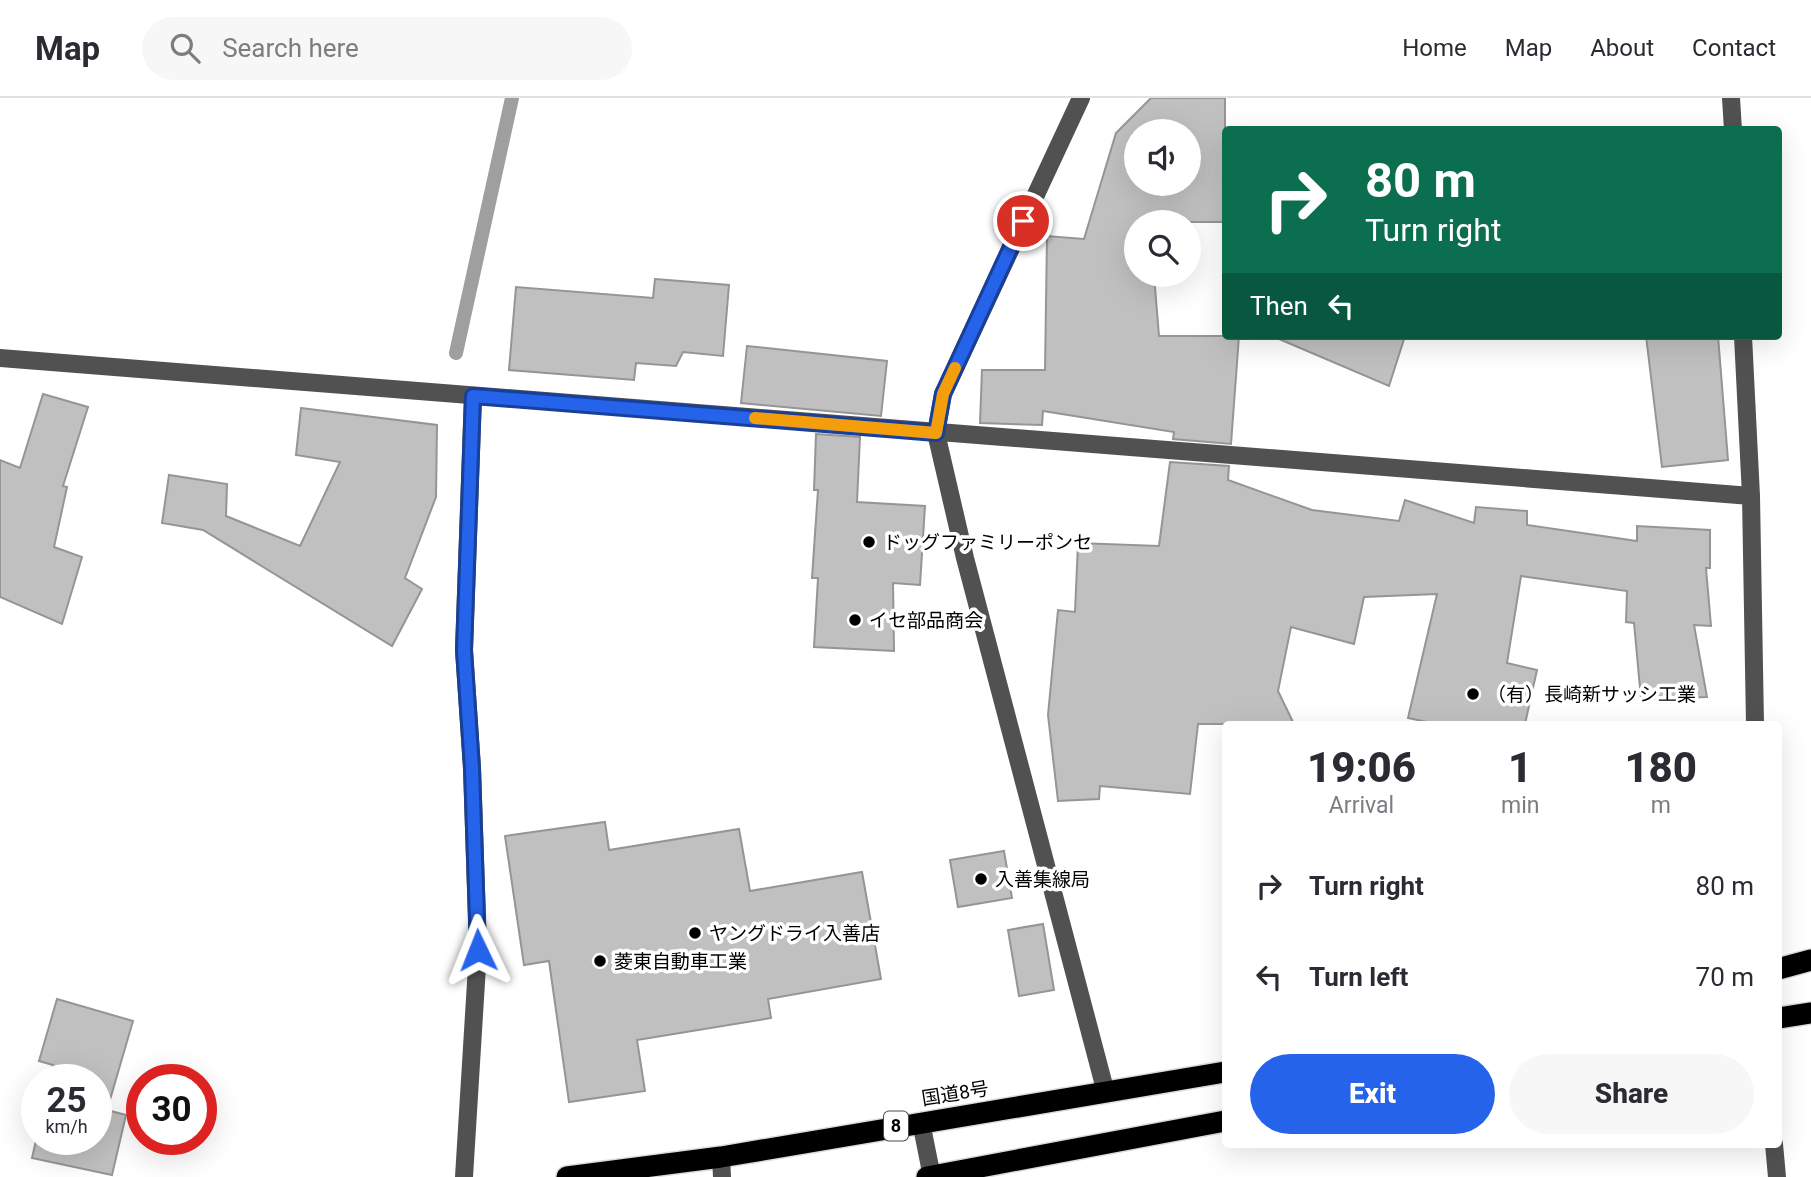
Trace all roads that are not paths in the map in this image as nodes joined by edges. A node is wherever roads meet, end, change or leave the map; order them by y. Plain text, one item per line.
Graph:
1 (1081, 98) edge
2 (1731, 98) edge
3 (1733, 126) edge
4 (1743, 340) edge
5 (0, 358) edge
6 (473, 396) junction
7 (936, 433) junction
8 (1751, 496) junction
9 (1755, 721) edge
10 (1811, 960) edge
11 (1782, 968) edge
12 (1811, 1013) edge
13 (1782, 1017) edge
14 (1222, 1073) edge
15 (1106, 1093) junction
16 (921, 1122) junction
17 (1222, 1122) edge
18 (1774, 1148) edge
19 (722, 1167) edge
20 (464, 1177) edge
21 (567, 1177) edge
22 (929, 1177) edge
23 (1777, 1177) edge

1 - 7 street
2 - 3 street
4 - 8 street
5 - 6 street
6 - 7 street
6 - 20 street
7 - 8 street
7 - 15 street
8 - 9 street
10 - 11 highway
12 - 13 highway
14 - 15 highway, 国道8号 / 8
15 - 16 highway, 国道8号 / 8
16 - 19 highway, 国道8号 / 8
16 - 22 street
17 - 22 highway
18 - 23 street
19 - 21 highway, 国道8号 / 8

